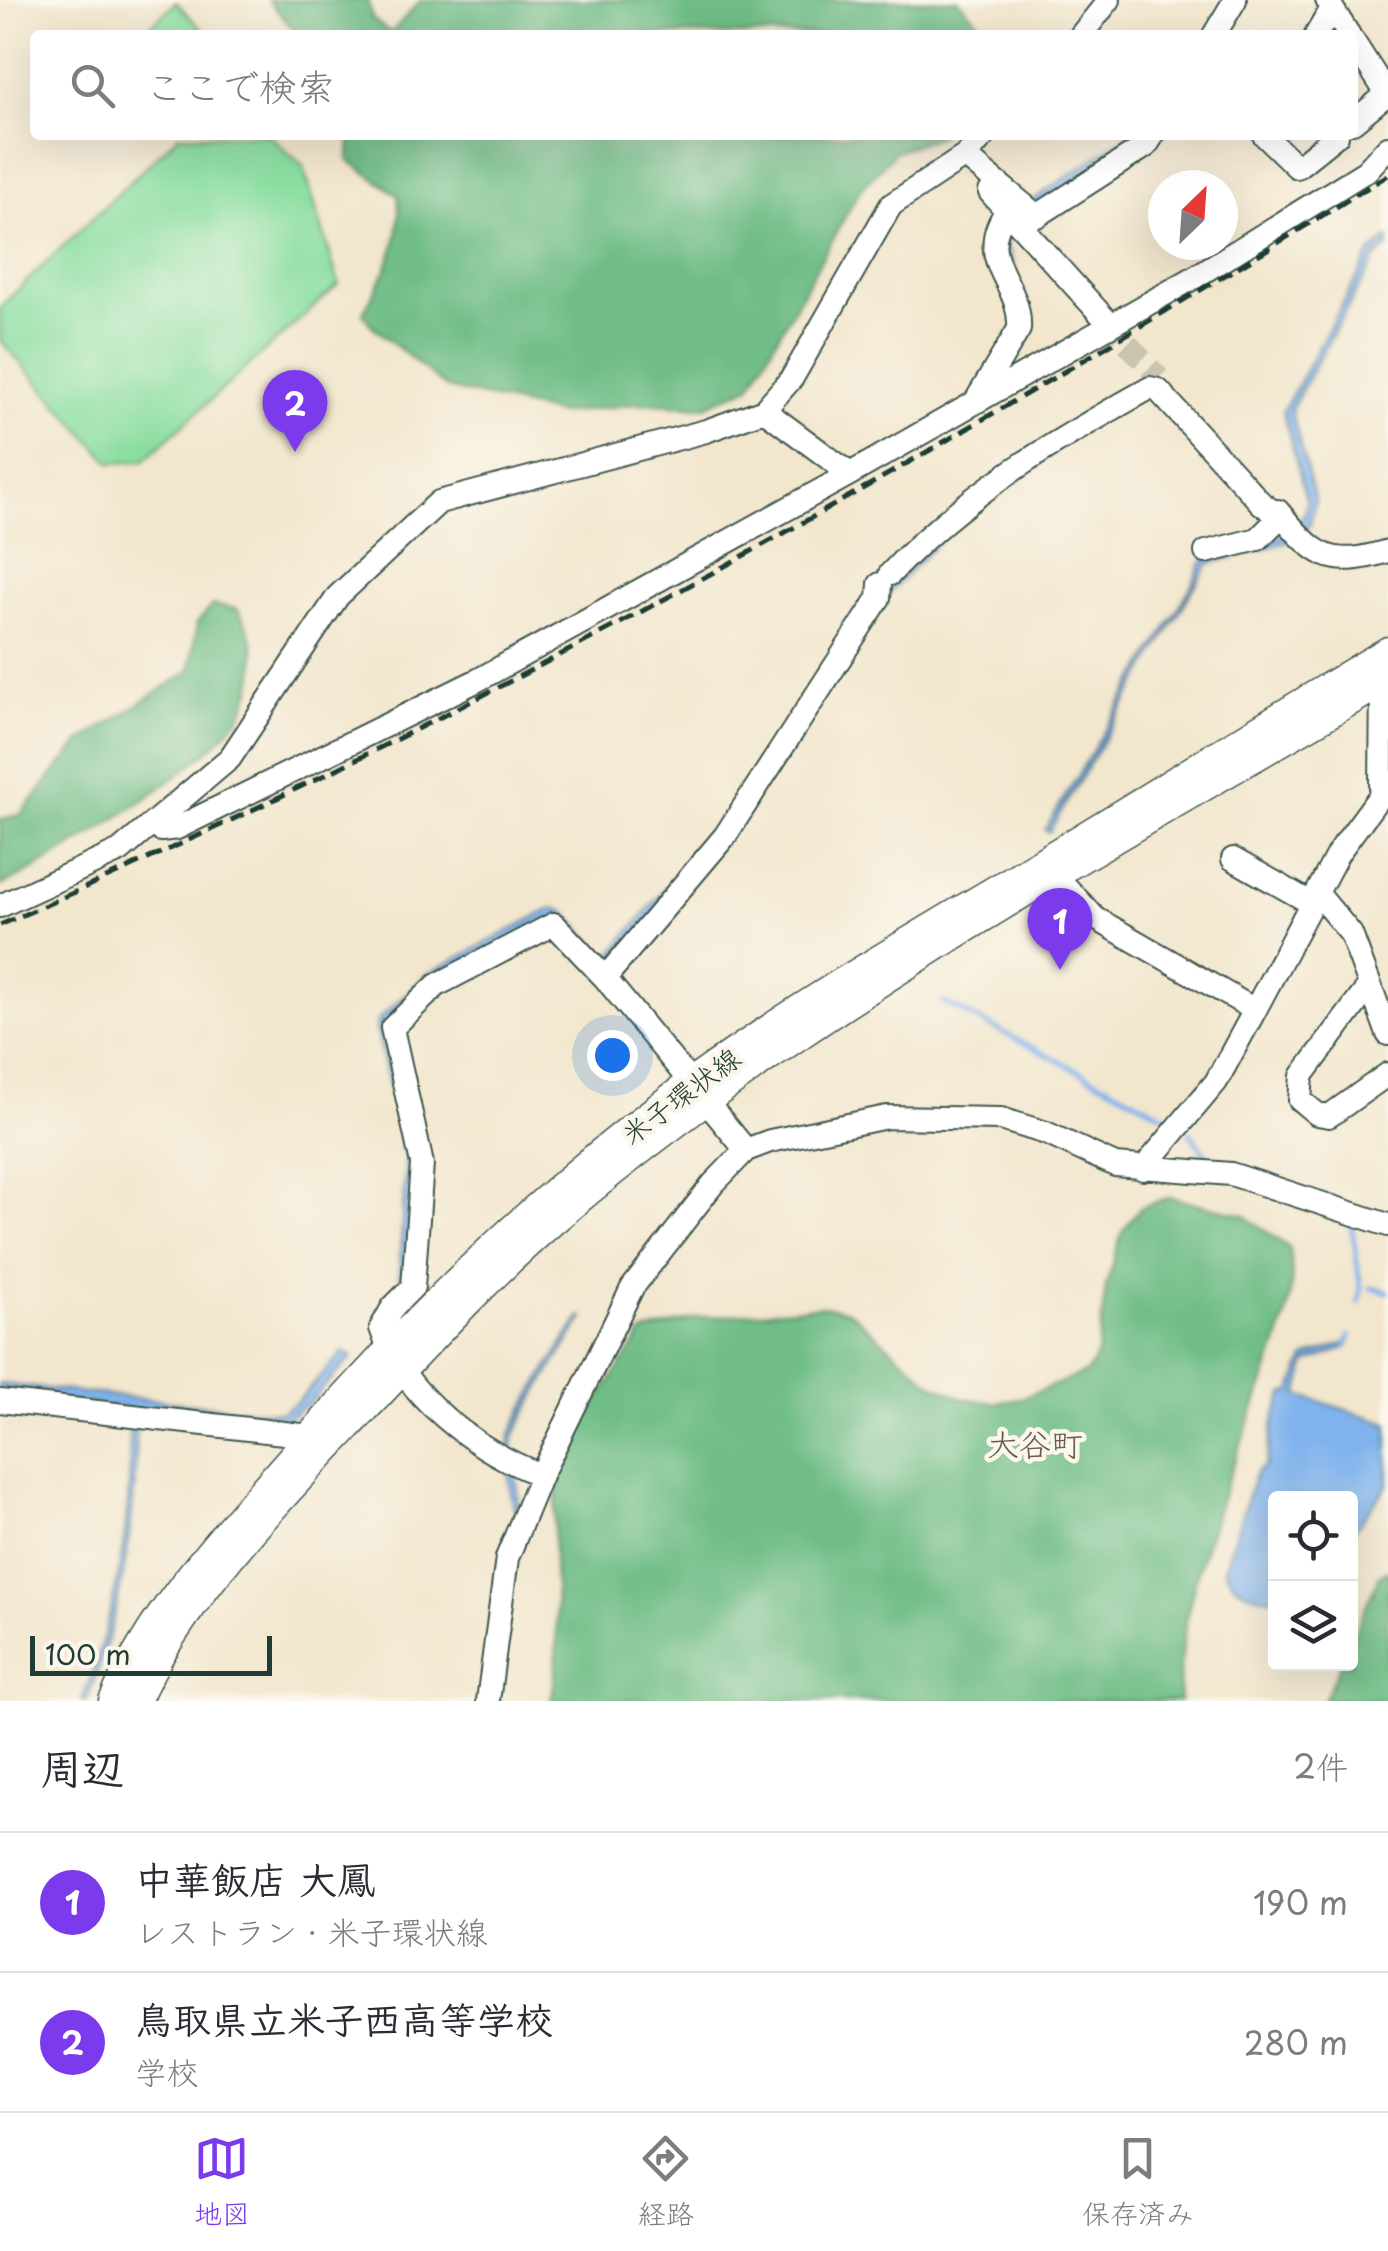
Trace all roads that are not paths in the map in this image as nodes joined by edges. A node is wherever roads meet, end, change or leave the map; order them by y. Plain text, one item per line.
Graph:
1 (1109, 0) edge
2 (1235, 0) edge
3 (1330, 4) edge
4 (1085, 30) edge
5 (1217, 30) edge
6 (1318, 30) edge
7 (1346, 30) edge
8 (1358, 49) edge
9 (1358, 118) edge
10 (981, 140) edge
11 (1150, 140) edge
12 (1269, 140) edge
13 (1331, 140) edge
14 (1388, 147) edge
15 (966, 156) junction
16 (1018, 212) junction
17 (1105, 319) tunnel mouth
18 (1159, 378) tunnel mouth
19 (976, 401) junction
20 (764, 410) junction
21 (850, 474) junction
22 (1289, 526) junction
23 (1388, 551) edge
24 (1206, 552) dead end
25 (1388, 651) edge
26 (1385, 681) edge
27 (1386, 745) edge
28 (1386, 789) edge
29 (153, 825) junction
30 (1232, 858) dead end
31 (1050, 869) junction
32 (1314, 898) junction
33 (0, 906) edge
34 (606, 978) junction
35 (1370, 985) junction
36 (1255, 1010) junction
37 (1388, 1034) edge
38 (1388, 1074) edge
39 (701, 1091) junction
40 (746, 1150) junction
41 (1142, 1168) junction
42 (1388, 1225) edge
43 (394, 1359) junction
44 (0, 1401) edge
45 (310, 1436) junction
46 (522, 1467) junction
47 (113, 1701) edge
48 (136, 1701) edge
49 (488, 1701) edge

1 - 4 street
2 - 5 street
3 - 6 street
3 - 7 street
8 - 9 street
10 - 15 street
11 - 16 street
12 - 13 street
14 - 19 street
15 - 16 street
15 - 20 street
16 - 17 street
16 - 19 street
18 - 22 street
19 - 21 street
20 - 21 street
20 - 29 street
21 - 29 street
22 - 23 street
22 - 24 street
22 - 34 street
25 - 31 main road, 米子環状線
26 - 27 street
26 - 31 main road, 米子環状線
27 - 28 street
28 - 32 street
29 - 33 street
30 - 32 street
31 - 36 street
31 - 39 main road, 米子環状線
32 - 35 street
32 - 36 street
34 - 39 street
34 - 43 street
35 - 37 street
35 - 38 street
36 - 41 street
39 - 40 street
39 - 43 main road, 米子環状線
40 - 41 street
40 - 46 street
41 - 42 street
43 - 45 main road, 米子環状線
43 - 46 street
43 - 48 main road, 米子環状線
44 - 45 street
45 - 47 main road, 米子環状線
46 - 49 street

